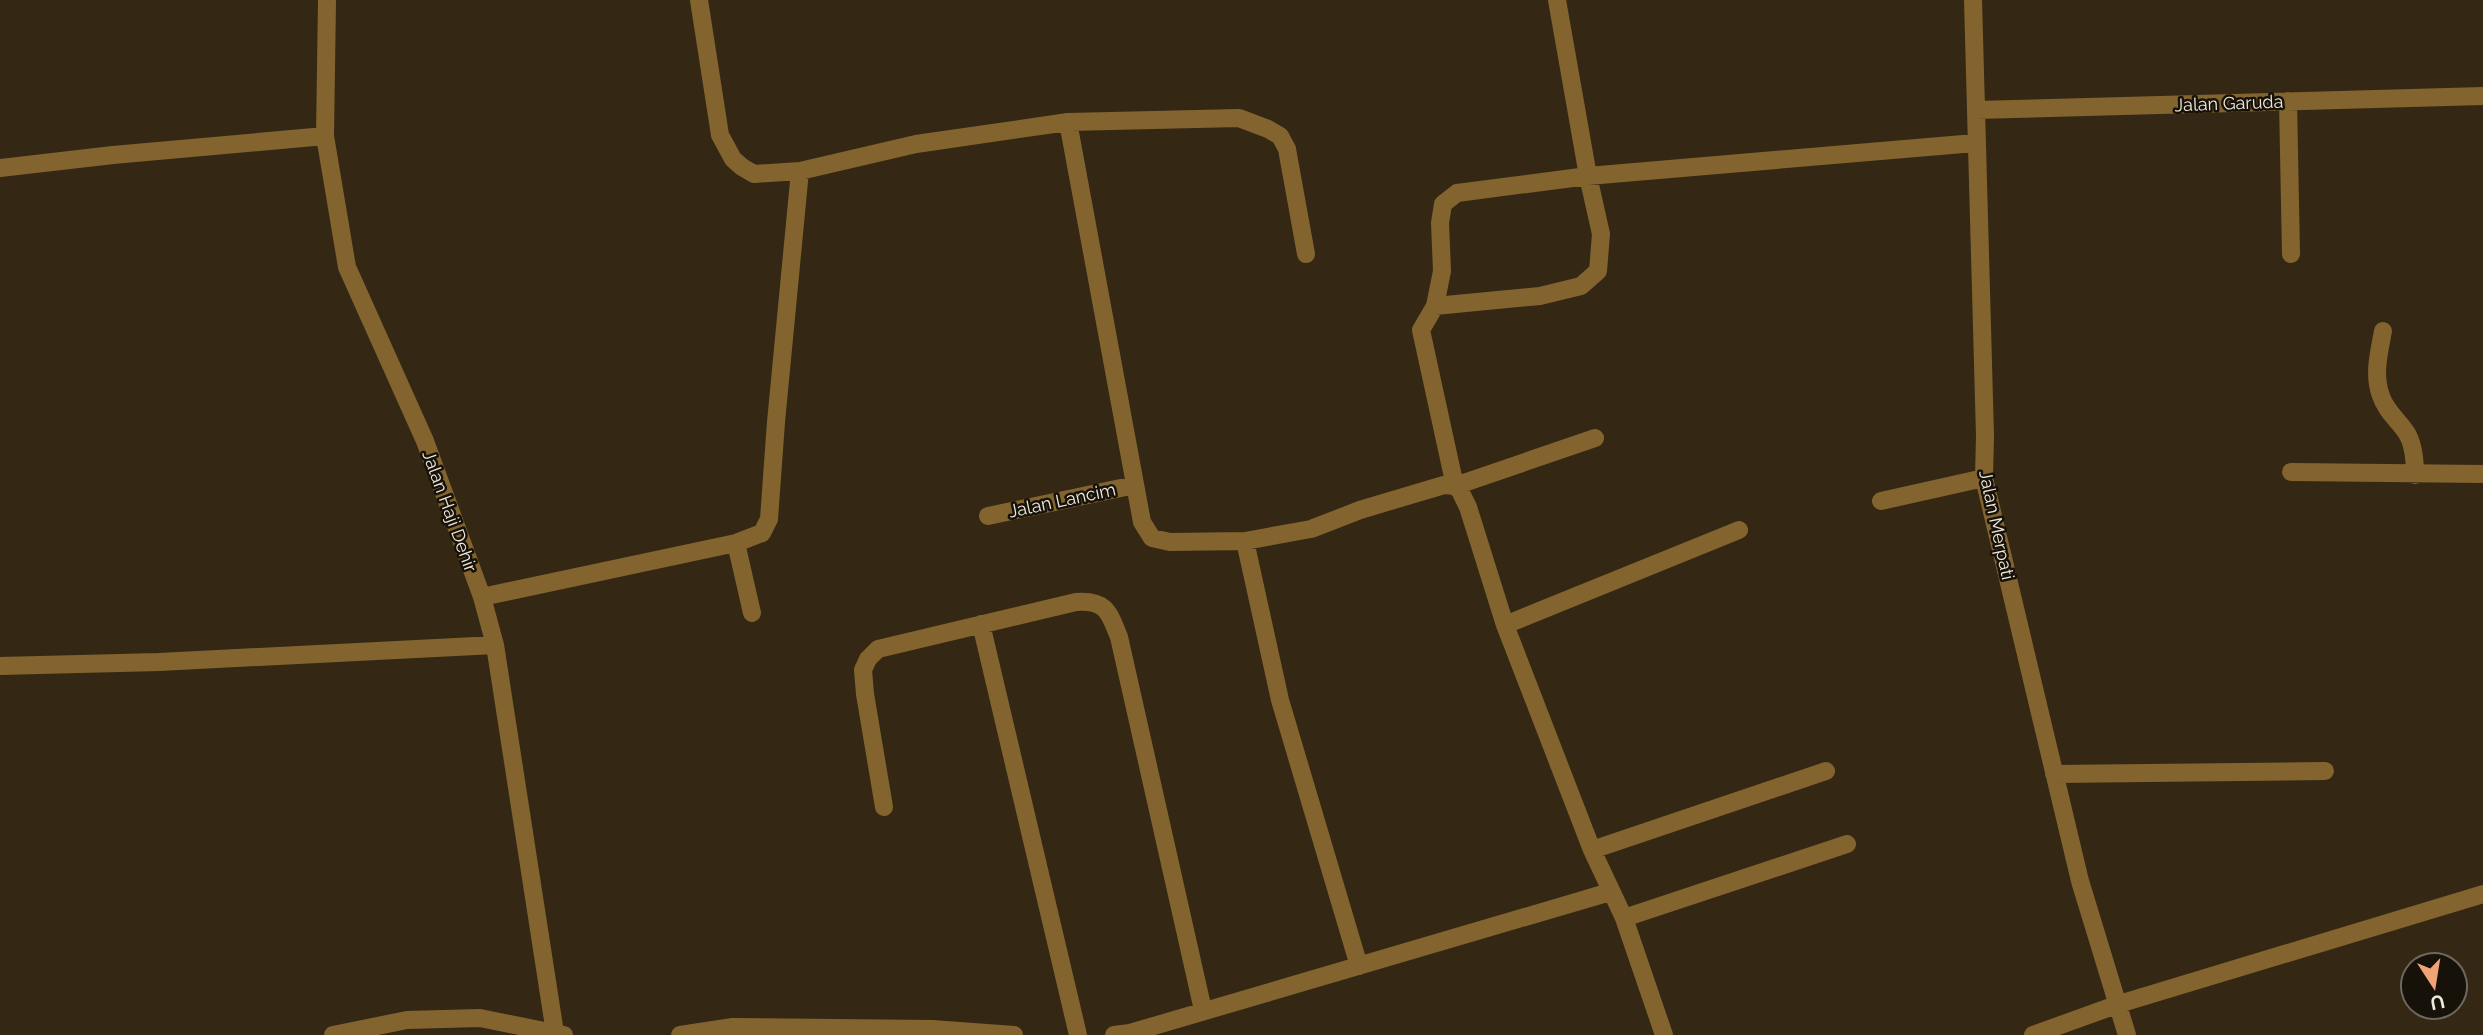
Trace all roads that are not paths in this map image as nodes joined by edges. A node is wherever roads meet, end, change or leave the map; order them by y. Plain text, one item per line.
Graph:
1 (327, 0) edge
2 (699, 0) edge
3 (1557, 0) edge
4 (1973, 0) edge
5 (2483, 96) edge
6 (2288, 101) junction
7 (1976, 110) junction
8 (1068, 122) junction
9 (325, 136) junction
10 (1975, 143) junction
11 (0, 168) edge
12 (800, 171) junction
13 (1588, 176) junction
14 (1306, 254) dead end
15 (2291, 254) dead end
16 (1435, 306) junction
17 (2383, 331) dead end
18 (1595, 438) dead end
19 (2291, 472) dead end
20 (2483, 474) edge
21 (2415, 475) junction
22 (1984, 478) junction
23 (1135, 485) junction
24 (1455, 486) junction
25 (1881, 501) dead end
26 (988, 516) dead end
27 (1739, 530) dead end
28 (1245, 541) junction
29 (736, 543) junction
30 (481, 597) junction
31 (752, 613) dead end
32 (981, 624) junction
33 (1505, 625) junction
34 (495, 645) junction
35 (0, 666) edge
36 (1826, 771) dead end
37 (2325, 771) dead end
38 (2054, 774) junction
39 (884, 807) dead end
40 (1847, 844) dead end
41 (1592, 850) junction
42 (1610, 891) junction
43 (2483, 894) edge
44 (1624, 918) junction
45 (1359, 966) junction
46 (2119, 1004) junction
47 (1203, 1010) junction
48 (734, 1031) edge
49 (933, 1032) edge
50 (560, 1034) edge
51 (333, 1035) edge
52 (680, 1035) edge
53 (1014, 1035) edge
54 (1078, 1035) edge
55 (1114, 1035) edge
56 (1664, 1035) edge
57 (2033, 1035) edge
58 (2127, 1035) edge

1 - 9 street, Jalan Haji Dehir
2 - 12 street
3 - 13 street
4 - 7 street, Jalan Merpati
5 - 6 street, Jalan Garuda
6 - 7 street, Jalan Garuda
6 - 15 street
7 - 10 street, Jalan Merpati
8 - 12 street
8 - 14 street
8 - 23 street
9 - 11 street
9 - 30 street, Jalan Haji Dehir
10 - 13 street
10 - 22 street, Jalan Merpati
12 - 29 street
13 - 16 street
13 - 16 street
16 - 24 street
17 - 21 street
18 - 24 street
19 - 21 street
20 - 21 street
22 - 25 street
22 - 38 street, Jalan Merpati
23 - 26 street, Jalan Lancim
23 - 28 street
24 - 28 street
24 - 33 street
27 - 33 street
28 - 45 street
29 - 30 street
29 - 31 street
30 - 34 street, Jalan Haji Dehir
32 - 39 street
32 - 47 street
32 - 54 street
33 - 41 street
34 - 35 street
34 - 50 street, Jalan Haji Dehir
36 - 41 street
37 - 38 street
38 - 46 street, Jalan Merpati
40 - 44 street
41 - 42 street
42 - 44 street
42 - 45 street
43 - 46 street
44 - 56 street
45 - 47 street
46 - 57 street
46 - 58 street, Jalan Merpati
47 - 55 street
48 - 49 street
48 - 52 street
49 - 53 street
50 - 51 street

